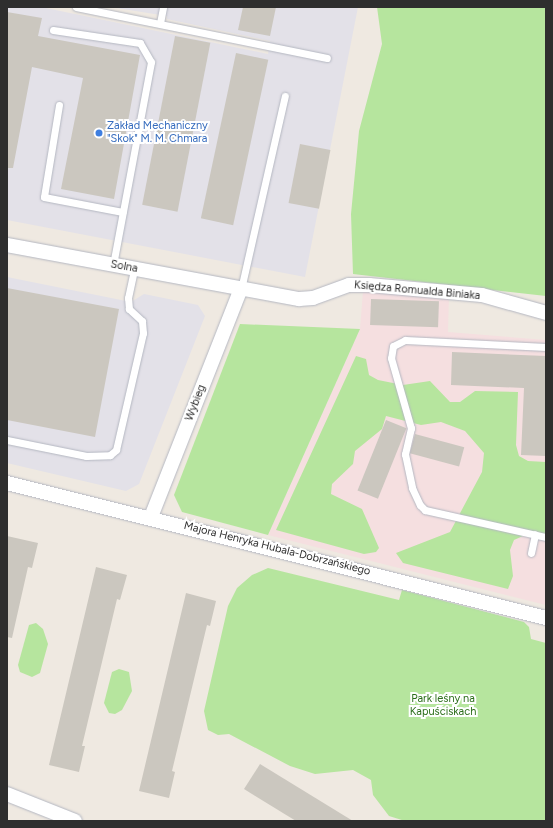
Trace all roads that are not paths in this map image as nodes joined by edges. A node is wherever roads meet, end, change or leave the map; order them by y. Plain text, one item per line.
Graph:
1 (76, 7) edge
2 (163, 7) edge
3 (160, 23) junction
4 (52, 30) dead end
5 (327, 58) dead end
6 (285, 96) dead end
7 (59, 105) dead end
8 (123, 212) junction
9 (7, 245) edge
10 (113, 265) junction
11 (134, 269) junction
12 (241, 289) junction
13 (546, 313) edge
14 (546, 347) edge
15 (7, 440) edge
16 (7, 483) edge
17 (151, 517) junction
18 (535, 534) junction
19 (546, 537) edge
20 (531, 553) dead end
21 (546, 618) edge
22 (7, 794) edge
23 (75, 821) edge

1 - 3 lane
2 - 3 lane
3 - 5 lane
4 - 8 lane
6 - 12 lane
7 - 8 lane
8 - 10 lane
9 - 10 street, Solna
10 - 11 street, Solna
11 - 12 street, Solna
11 - 15 lane
12 - 13 street, Księdza Romualda Biniaka
12 - 17 street, Wybieg
14 - 18 lane
16 - 17 street, Majora Henryka Hubala-Dobrzańskiego
17 - 21 street, Majora Henryka Hubala-Dobrzańskiego
18 - 19 lane
18 - 20 lane
22 - 23 street

